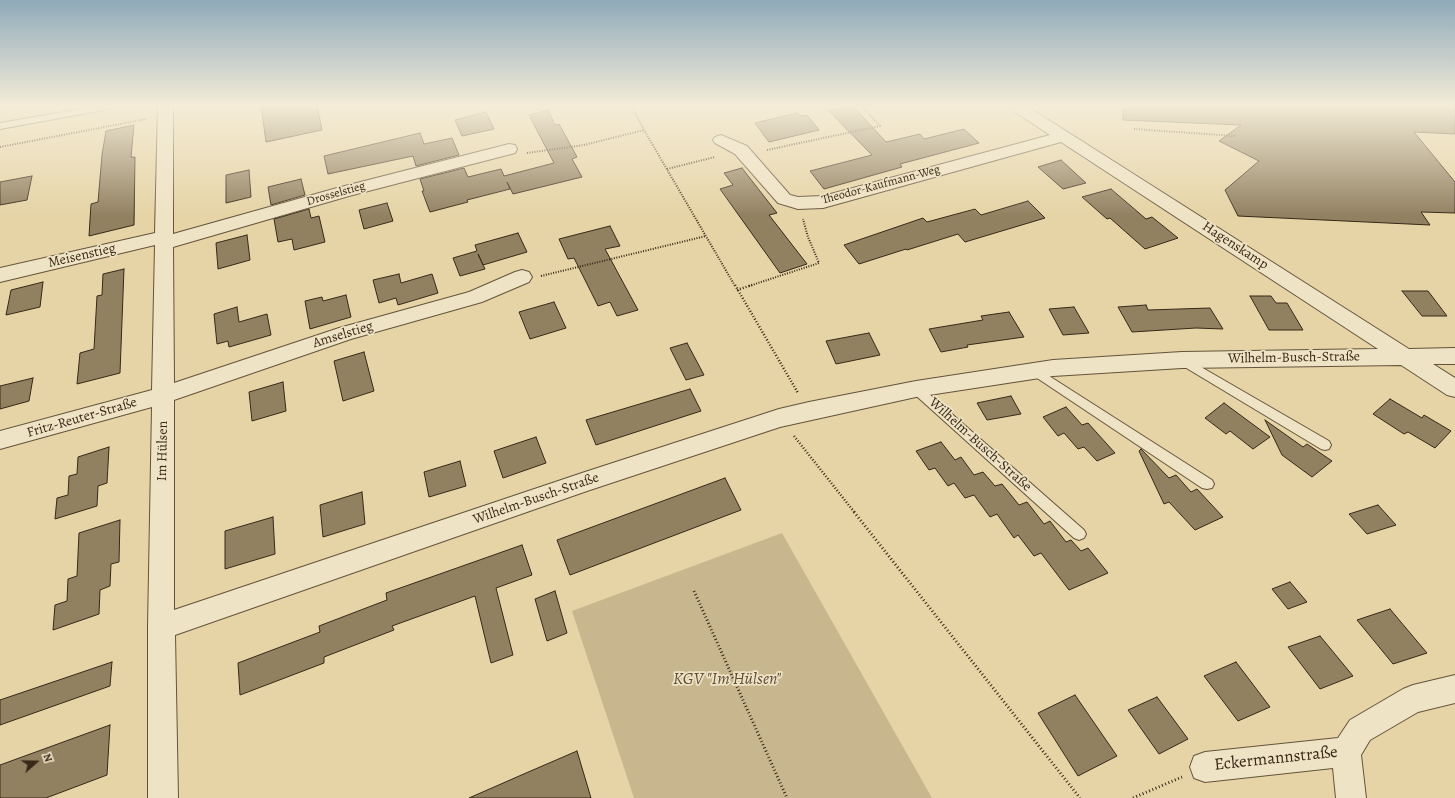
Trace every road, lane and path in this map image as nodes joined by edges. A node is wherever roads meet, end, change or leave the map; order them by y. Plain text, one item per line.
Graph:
1 (21, 142) edge
2 (165, 142) edge
3 (595, 142) edge
4 (651, 142) edge
5 (725, 142) edge
6 (803, 142) edge
7 (1040, 142) edge
8 (1073, 142) edge
9 (0, 147) edge
10 (509, 149) joint
11 (741, 150) junction
12 (667, 169) junction
13 (798, 203) junction
14 (706, 236) junction
15 (164, 240) junction
16 (0, 275) edge
17 (522, 277) joint
18 (738, 290) junction
19 (1455, 356) edge
20 (1405, 357) junction
21 (1182, 360) junction
22 (1035, 371) junction
23 (916, 389) junction
24 (1455, 389) edge
25 (164, 395) junction
26 (809, 411) junction
27 (779, 418) junction
28 (0, 440) edge
29 (1325, 445) dead end
30 (1207, 484) dead end
31 (1079, 534) dead end
32 (694, 591) dead end
33 (161, 627) junction
34 (1455, 689) edge
35 (1346, 752) junction
36 (1205, 767) joint
37 (163, 798) edge
38 (787, 798) edge
39 (1080, 798) edge
40 (1133, 798) edge
41 (1351, 798) edge

1 - 9 path
2 - 15 street, Im Hülsen
3 - 10 path
4 - 12 path
5 - 11 street, Theodor-Kaufmann-Weg
6 - 11 path
7 - 13 street, Theodor-Kaufmann-Weg
8 - 20 street, Hagenskamp
10 - 15 street, Drosselstieg
11 - 12 path
11 - 13 street, Theodor-Kaufmann-Weg
12 - 14 path
13 - 18 path
14 - 17 path
14 - 18 path
15 - 16 street, Meisenstieg
15 - 25 street, Im Hülsen
17 - 25 street, Amselstieg
18 - 26 path
19 - 20 street, Wilhelm-Busch-Straße
20 - 21 street, Wilhelm-Busch-Straße
20 - 24 street, Hagenskamp
21 - 22 street, Wilhelm-Busch-Straße
21 - 29 lane, Wilhelm-Busch-Straße
22 - 23 street, Wilhelm-Busch-Straße
22 - 30 lane
23 - 26 street, Wilhelm-Busch-Straße
23 - 31 lane, Wilhelm-Busch-Straße
25 - 28 street, Fritz-Reuter-Straße
25 - 33 street, Im Hülsen
26 - 27 street, Wilhelm-Busch-Straße
27 - 33 street, Wilhelm-Busch-Straße
27 - 39 path
32 - 38 path
33 - 37 street, Im Hülsen
34 - 35 street, Eckermannstraße
35 - 36 street, Eckermannstraße
35 - 41 street, Eckermannstraße
36 - 40 path

